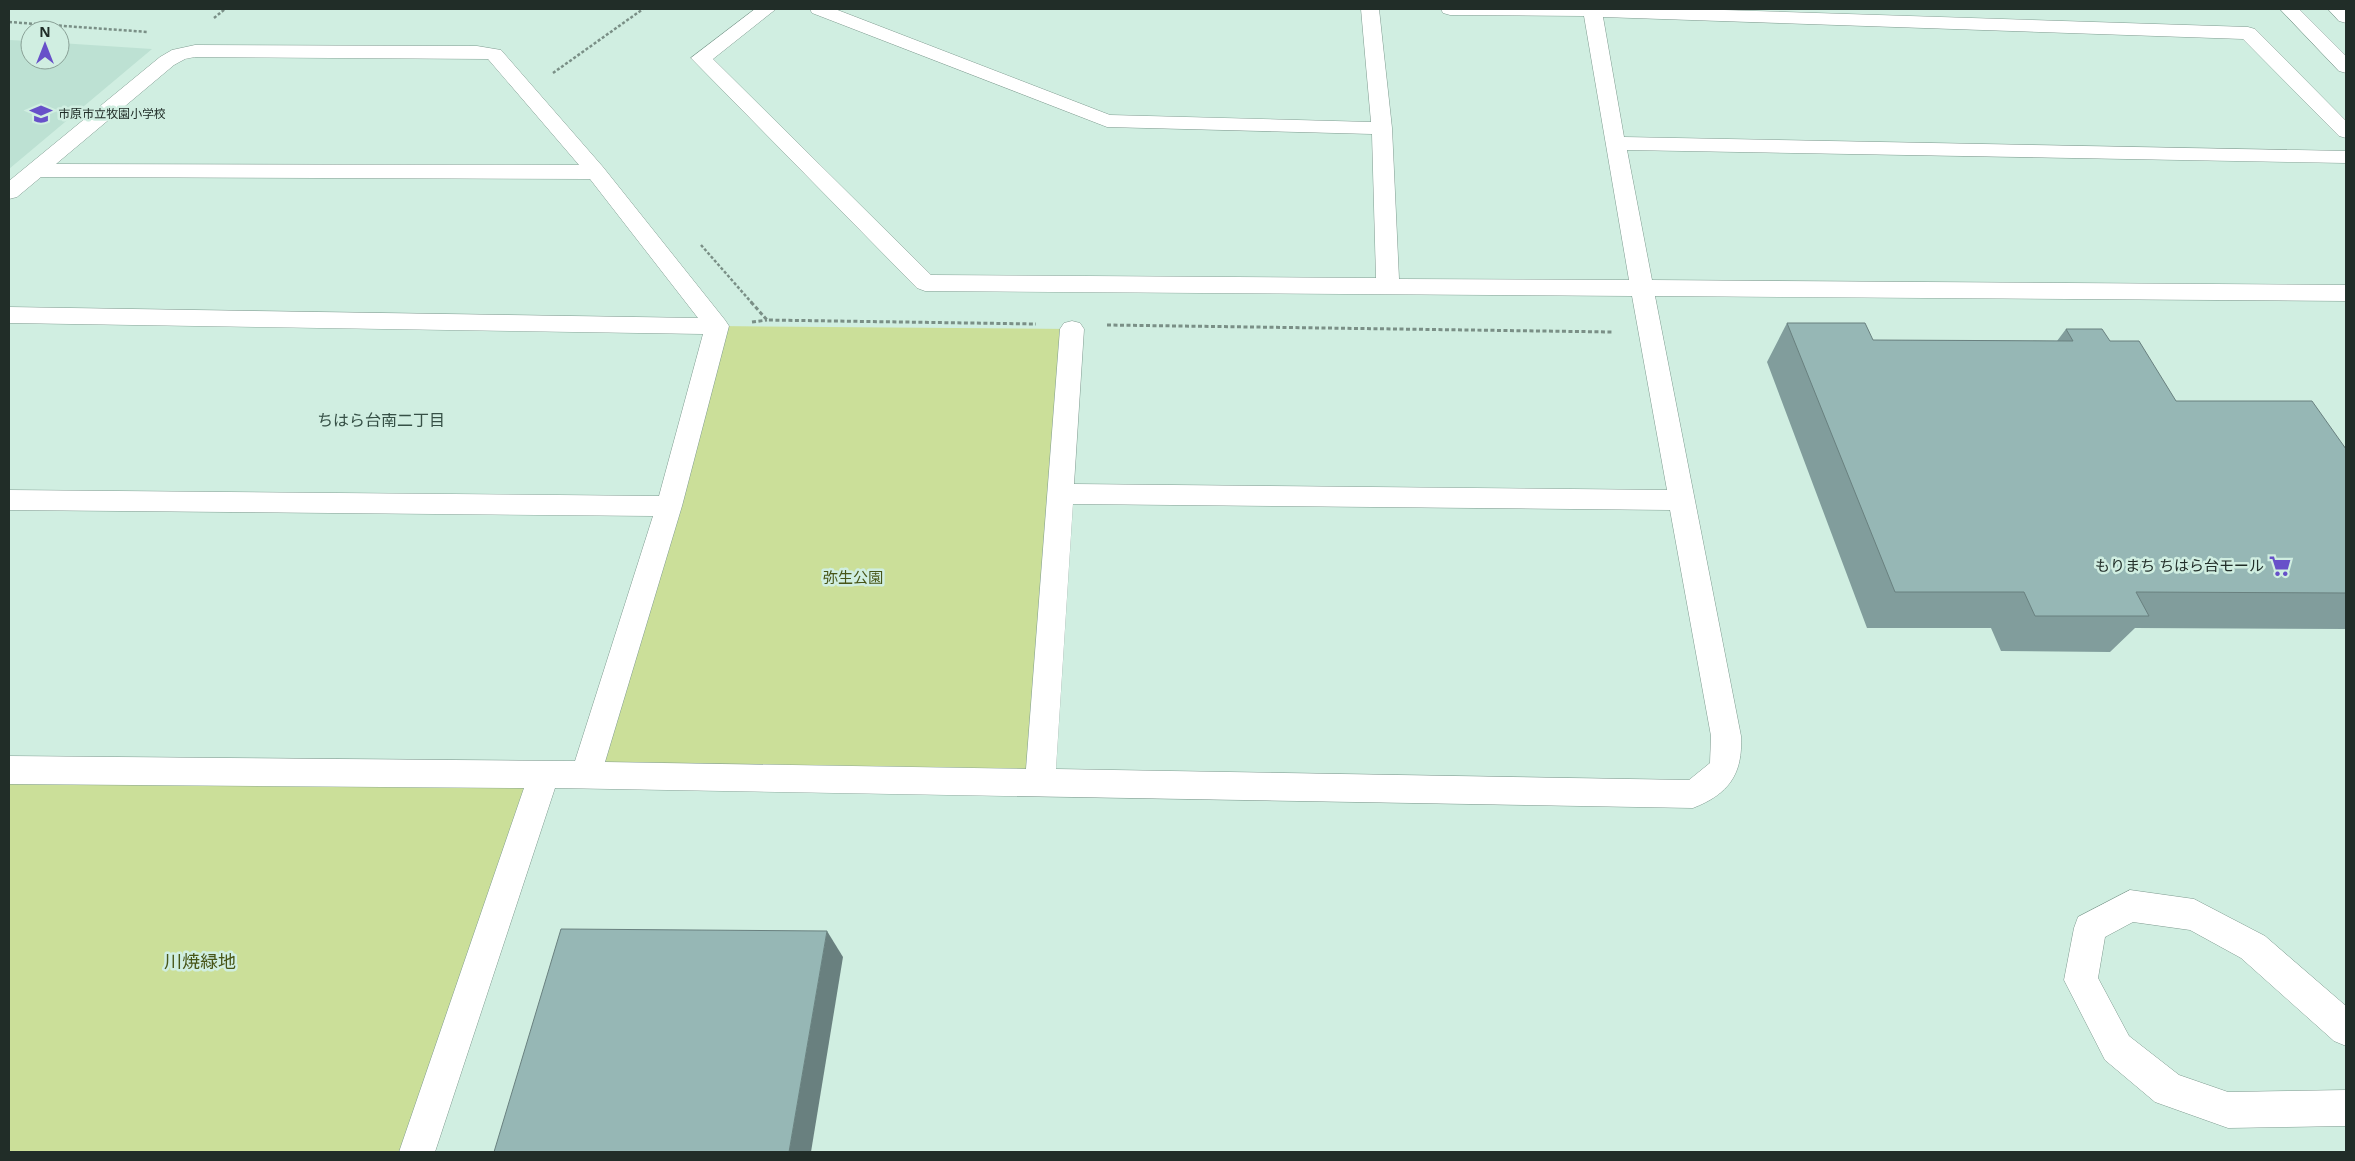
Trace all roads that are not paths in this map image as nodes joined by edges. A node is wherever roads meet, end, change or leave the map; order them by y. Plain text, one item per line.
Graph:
1 (767, 9) edge
2 (819, 9) edge
3 (1370, 9) edge
4 (1450, 9) edge
5 (2289, 9) edge
6 (2337, 9) edge
7 (1592, 10) edge
8 (2346, 17) edge
9 (2346, 67) edge
10 (1382, 128) junction
11 (2346, 132) edge
12 (1615, 143) junction
13 (2346, 158) edge
14 (36, 170) junction
15 (596, 172) junction
16 (9, 192) edge
17 (1388, 286) junction
18 (1644, 288) junction
19 (2346, 294) edge
20 (9, 315) edge
21 (717, 326) junction
22 (1072, 329) dead end
23 (1060, 494) junction
24 (9, 500) edge
25 (1683, 500) junction
26 (670, 506) junction
27 (9, 770) edge
28 (544, 775) junction
29 (586, 775) junction
30 (1040, 783) junction
31 (2346, 1029) edge
32 (2346, 1108) edge
33 (417, 1152) edge

1 - 17 street
2 - 10 street
3 - 10 street
4 - 7 street
5 - 9 street
6 - 8 street
7 - 11 street
7 - 12 street
10 - 17 street
12 - 13 street
12 - 18 street
14 - 15 street
14 - 15 street
14 - 16 street
15 - 21 street
17 - 18 street
18 - 19 street
18 - 25 street
20 - 21 street
21 - 26 street
22 - 23 street
23 - 25 street
23 - 30 street
24 - 26 street
25 - 30 street
26 - 29 street
27 - 28 street
28 - 29 street
28 - 33 street
29 - 30 street
31 - 32 street

